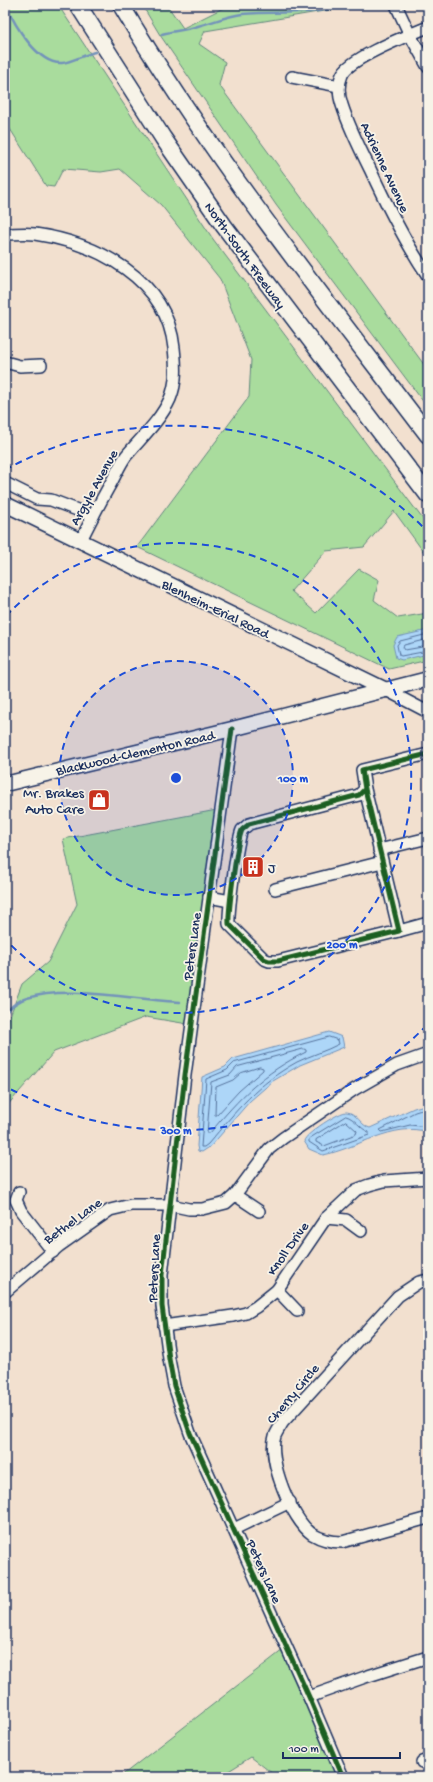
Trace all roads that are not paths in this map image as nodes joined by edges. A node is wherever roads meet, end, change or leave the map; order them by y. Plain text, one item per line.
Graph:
1 (78, 5) edge
2 (121, 5) edge
3 (396, 5) edge
4 (428, 27) edge
5 (410, 35) junction
6 (428, 67) edge
7 (292, 77) dead end
8 (339, 86) junction
9 (5, 234) edge
10 (428, 276) edge
11 (5, 362) edge
12 (41, 365) dead end
13 (428, 436) edge
14 (5, 483) edge
15 (428, 495) edge
16 (5, 504) edge
17 (93, 516) junction
18 (80, 542) junction
19 (428, 679) edge
20 (386, 690) junction
21 (428, 712) edge
22 (232, 729) junction
23 (428, 754) edge
24 (5, 784) edge
25 (364, 789) junction
26 (428, 838) edge
27 (379, 850) junction
28 (382, 862) junction
29 (275, 889) dead end
30 (209, 897) junction
31 (230, 901) junction
32 (428, 923) edge
33 (399, 931) junction
34 (428, 1054) edge
35 (428, 1178) edge
36 (19, 1192) dead end
37 (235, 1195) junction
38 (170, 1205) junction
39 (259, 1211) dead end
40 (326, 1218) junction
41 (361, 1231) dead end
42 (53, 1252) junction
43 (428, 1280) edge
44 (277, 1290) junction
45 (5, 1292) edge
46 (297, 1311) dead end
47 (164, 1326) junction
48 (290, 1502) junction
49 (428, 1518) edge
50 (234, 1530) junction
51 (428, 1657) edge
52 (309, 1697) junction
53 (343, 1777) edge

1 - 15 highway, North-South Freeway
2 - 13 highway
3 - 5 street
4 - 5 street
5 - 6 street
5 - 8 street
7 - 8 street
8 - 10 street, Adrienne Avenue
9 - 17 street, Argyle Avenue
11 - 12 street
14 - 17 street
16 - 18 main road, Blenheim-Erial Road
17 - 18 street, Argyle Avenue
18 - 20 main road, Blenheim-Erial Road
19 - 20 main road, Blackwood-Clementon Road
20 - 21 street, Blenheim-Erial Road
20 - 22 main road, Blackwood-Clementon Road
22 - 24 main road, Blackwood-Clementon Road
22 - 30 street, Peters Lane
23 - 25 street
25 - 27 street
25 - 31 street
26 - 27 street
27 - 28 street
28 - 29 street
28 - 33 street
30 - 31 street
30 - 38 street, Peters Lane
31 - 33 street
32 - 33 street
34 - 37 street
35 - 40 street, Knoll Drive
36 - 42 street
37 - 38 street
37 - 39 street
38 - 42 street, Bethel Lane
38 - 47 street, Peters Lane
40 - 41 street
40 - 44 street, Knoll Drive
42 - 45 street, Bethel Lane
43 - 48 street, Cherry Circle
44 - 46 street
44 - 47 street, Knoll Drive
47 - 50 street, Peters Lane
48 - 49 street, Cherry Circle
48 - 50 street
50 - 52 street, Peters Lane
51 - 52 street
52 - 53 street, Peters Lane

